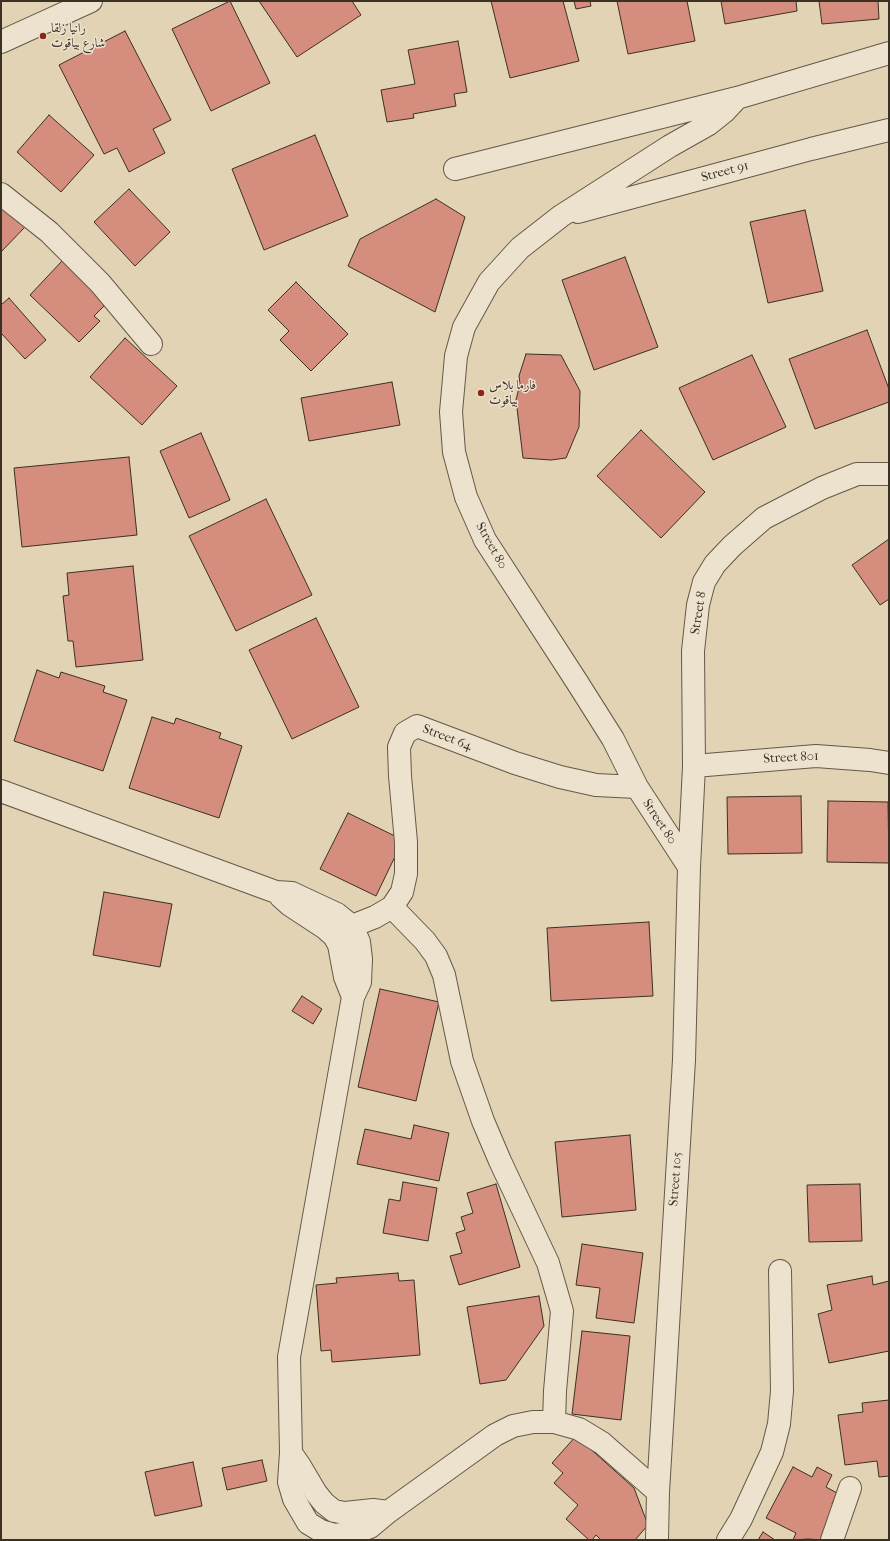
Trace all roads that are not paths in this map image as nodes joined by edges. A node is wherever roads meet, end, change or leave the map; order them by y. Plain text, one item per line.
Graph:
1 (91, 1) edge
2 (1, 42) edge
3 (889, 53) edge
4 (737, 98) junction
5 (889, 130) edge
6 (455, 169) dead end
7 (1, 194) edge
8 (562, 216) junction
9 (151, 344) dead end
10 (889, 474) edge
11 (889, 763) edge
12 (694, 766) junction
13 (637, 787) junction
14 (1, 791) edge
15 (689, 867) junction
16 (276, 892) junction
17 (392, 907) junction
18 (352, 926) junction
19 (353, 997) junction
20 (780, 1270) dead end
21 (554, 1422) junction
22 (291, 1454) junction
23 (850, 1488) dead end
24 (658, 1492) junction
25 (334, 1511) junction
26 (388, 1512) junction
27 (318, 1536) edge
28 (657, 1540) edge
29 (728, 1540) edge
30 (832, 1540) edge

1 - 2 street
3 - 4 street
4 - 6 street
4 - 8 street, Street 80
5 - 8 street, Street 91
7 - 9 street
8 - 13 street, Street 80
10 - 12 street, Street 8
11 - 12 street, Street 801
12 - 15 street, Street 8
13 - 15 street, Street 80
13 - 17 street, Street 64
14 - 16 street
15 - 24 street, Street 105
16 - 18 street
16 - 19 street
17 - 18 street, Street 64
17 - 21 street
18 - 19 street
19 - 22 street
20 - 29 street
21 - 24 street
21 - 26 street
22 - 25 street
22 - 27 street
23 - 30 street
24 - 28 street, Street 105
25 - 26 street
25 - 27 street
26 - 27 street

